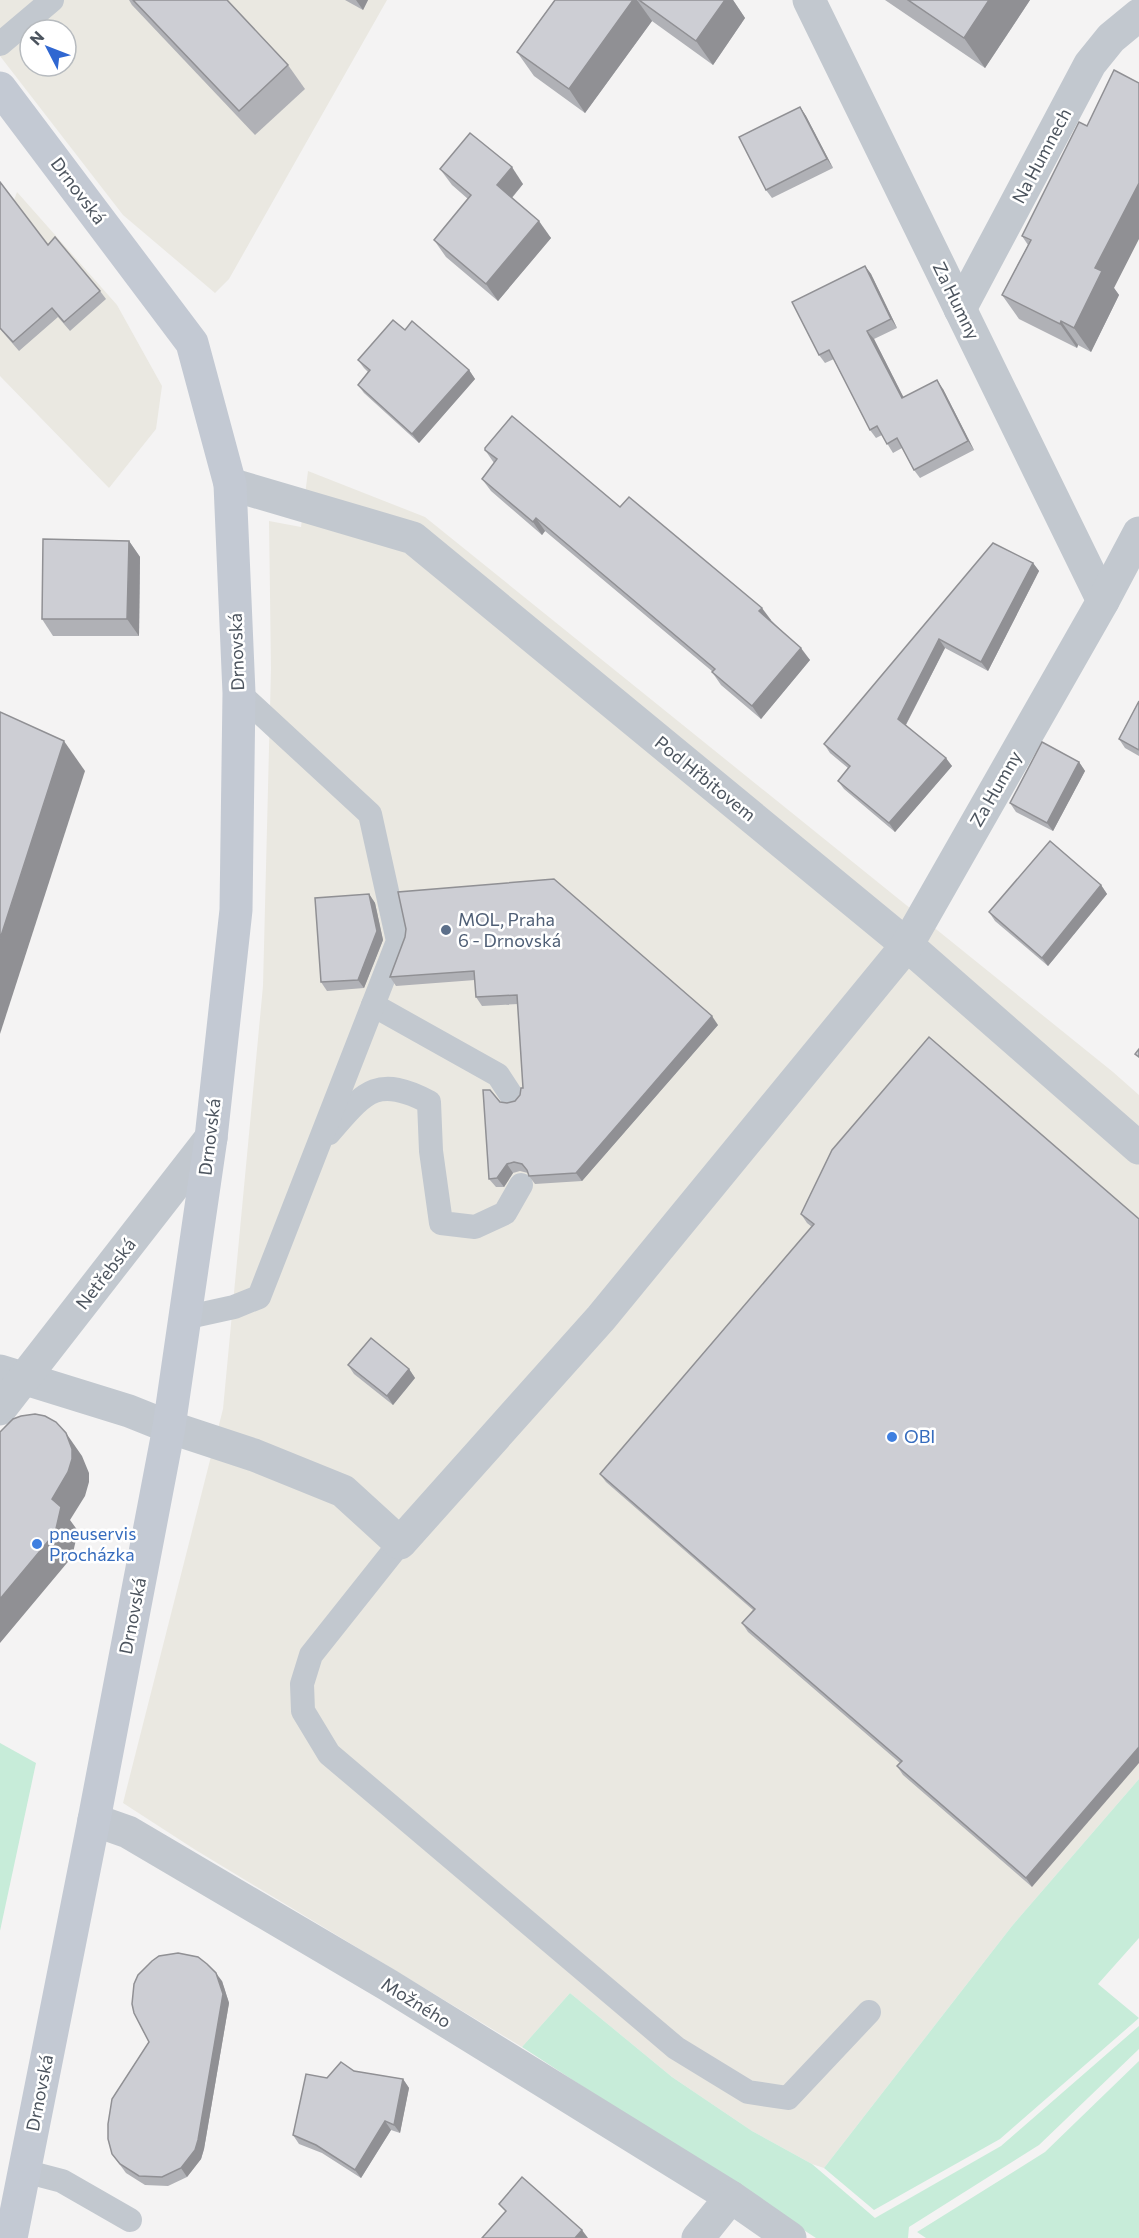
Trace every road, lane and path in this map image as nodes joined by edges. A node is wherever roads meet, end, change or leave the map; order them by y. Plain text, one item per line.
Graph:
1 (52, 0) edge
2 (809, 0) edge
3 (1139, 15) edge
4 (0, 44) edge
5 (0, 88) edge
6 (960, 309) junction
7 (230, 484) junction
8 (1139, 533) edge
9 (1103, 601) junction
10 (239, 693) junction
11 (907, 945) junction
12 (373, 1005) junction
13 (513, 1098) dead end
14 (211, 1138) junction
15 (319, 1143) junction
16 (1139, 1148) edge
17 (521, 1185) dead end
18 (184, 1318) junction
19 (12, 1375) edge
20 (0, 1409) edge
21 (169, 1427) junction
22 (400, 1543) junction
23 (94, 1820) junction
24 (869, 2012) dead end
25 (24, 2172) junction
26 (731, 2197) junction
27 (130, 2220) dead end
28 (11, 2238) edge
29 (698, 2238) edge
30 (790, 2238) edge

1 - 4 lane
2 - 6 street, Za Humny
3 - 6 street, Na Humnech
5 - 7 main road, Drnovská
6 - 9 street, Za Humny
7 - 10 main road, Drnovská
7 - 11 street, Pod Hřbitovem
8 - 9 street, Za Humny
9 - 11 street, Za Humny
10 - 12 lane
10 - 14 main road, Drnovská
11 - 16 street, Pod Hřbitovem
11 - 22 street, Za Humny
12 - 13 lane
12 - 15 lane
14 - 18 main road, Drnovská
14 - 19 street, Netřebská
15 - 17 lane
15 - 18 lane
18 - 21 main road, Drnovská
19 - 20 street, Netřebská
19 - 21 street
21 - 22 street
21 - 23 main road, Drnovská
22 - 24 lane
23 - 25 main road, Drnovská
23 - 26 street, Možného
25 - 27 lane
25 - 28 main road, Drnovská
26 - 29 street
26 - 30 street, Možného

